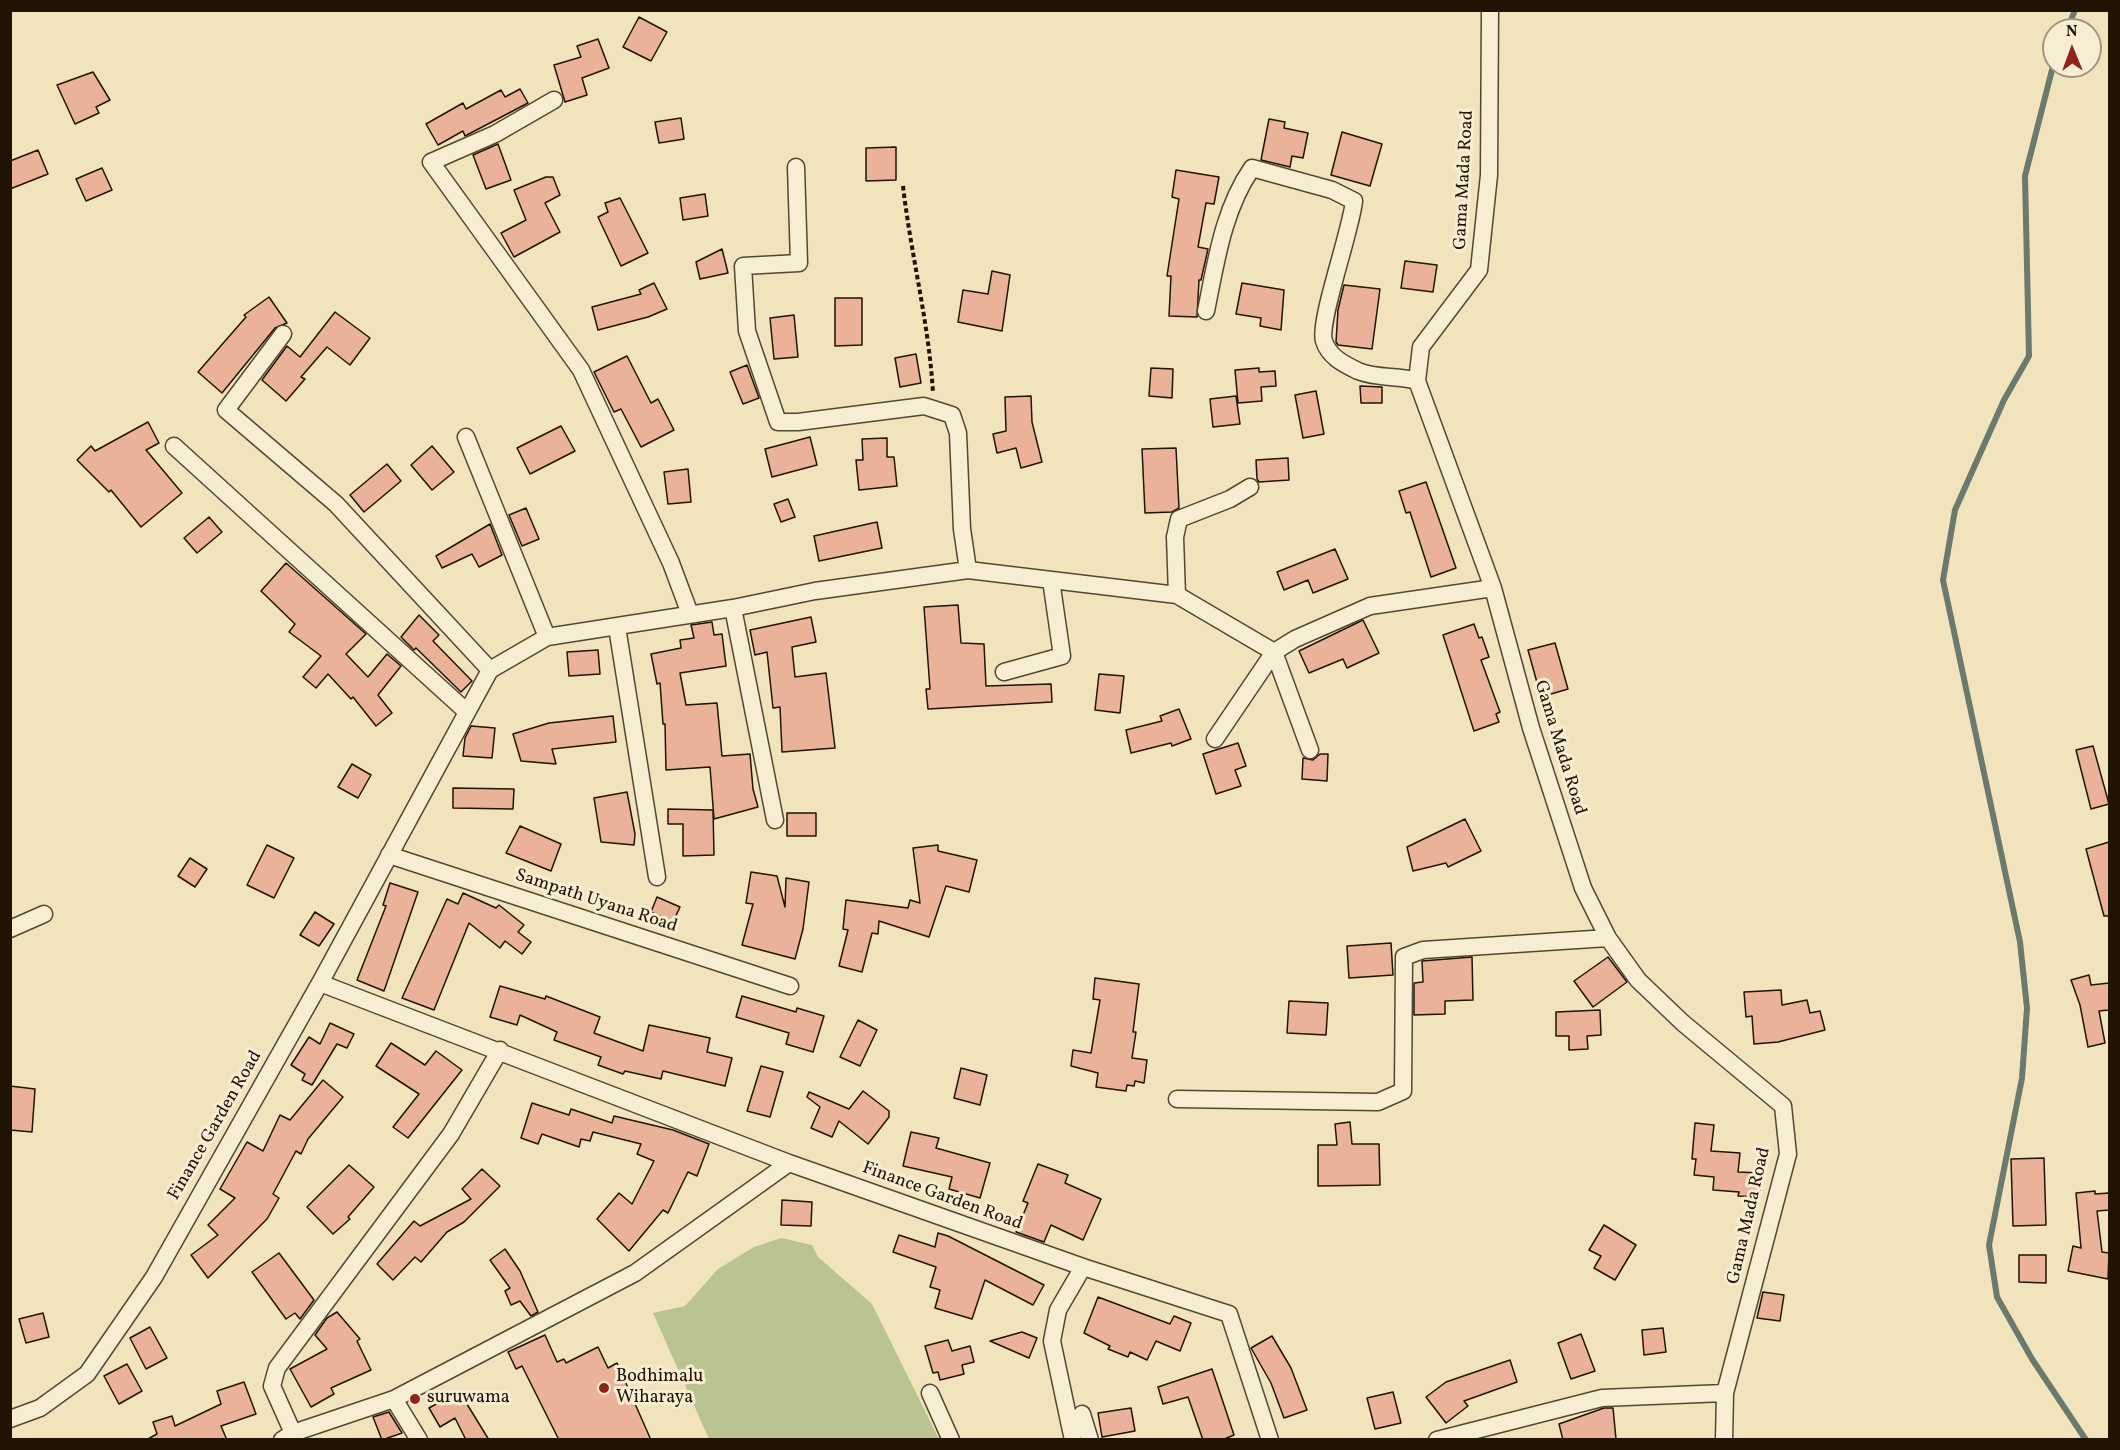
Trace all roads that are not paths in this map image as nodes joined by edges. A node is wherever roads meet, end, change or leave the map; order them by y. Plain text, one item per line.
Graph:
1 (1490, 10) edge
2 (554, 100) dead end
3 (796, 167) dead end
4 (1206, 312) dead end
5 (283, 334) dead end
6 (1417, 381) junction
7 (466, 437) dead end
8 (174, 447) dead end
9 (1250, 487) dead end
10 (968, 570) junction
11 (1051, 580) junction
12 (1493, 588) junction
13 (1177, 595) junction
14 (733, 608) junction
15 (690, 614) junction
16 (617, 627) junction
17 (547, 637) junction
18 (1274, 652) junction
19 (490, 670) junction
20 (1004, 672) dead end
21 (467, 712) junction
22 (1215, 739) dead end
23 (1310, 750) dead end
24 (775, 820) dead end
25 (389, 855) junction
26 (657, 878) dead end
27 (44, 914) dead end
28 (10, 928) edge
29 (1608, 938) junction
30 (320, 982) junction
31 (790, 986) dead end
32 (500, 1050) junction
33 (1177, 1099) dead end
34 (789, 1163) junction
35 (1083, 1267) junction
36 (930, 1392) dead end
37 (1725, 1393) junction
38 (394, 1399) junction
39 (1082, 1414) dead end
40 (10, 1419) edge
41 (288, 1436) edge
42 (419, 1440) edge
43 (951, 1440) edge
44 (1073, 1440) edge
45 (1090, 1440) edge
46 (1270, 1440) edge
47 (1437, 1440) edge
48 (1724, 1440) edge

1 - 6 street, Gama Mada Road
2 - 15 street
3 - 10 street
4 - 6 street
5 - 19 street
6 - 12 street, Gama Mada Road
7 - 17 street
8 - 21 street
9 - 13 street
10 - 11 street
10 - 14 street
11 - 13 street
11 - 20 street
12 - 18 street
12 - 29 street, Gama Mada Road
13 - 18 street
14 - 15 street
14 - 24 street
15 - 16 street
16 - 17 street
16 - 26 street
17 - 19 street
18 - 22 street
18 - 23 street
19 - 21 street
21 - 25 street
25 - 30 street
25 - 31 street, Sampath Uyana Road
27 - 28 street
29 - 33 street
29 - 37 street, Gama Mada Road
30 - 32 street, Finance Garden Road
30 - 40 street, Finance Garden Road
32 - 34 street, Finance Garden Road
32 - 41 street
34 - 35 street, Finance Garden Road
34 - 38 street
35 - 44 street
35 - 46 street, Finance Garden Road
36 - 43 street
37 - 47 street
37 - 48 street, Gama Mada Road
38 - 41 street
38 - 42 street
39 - 45 street

